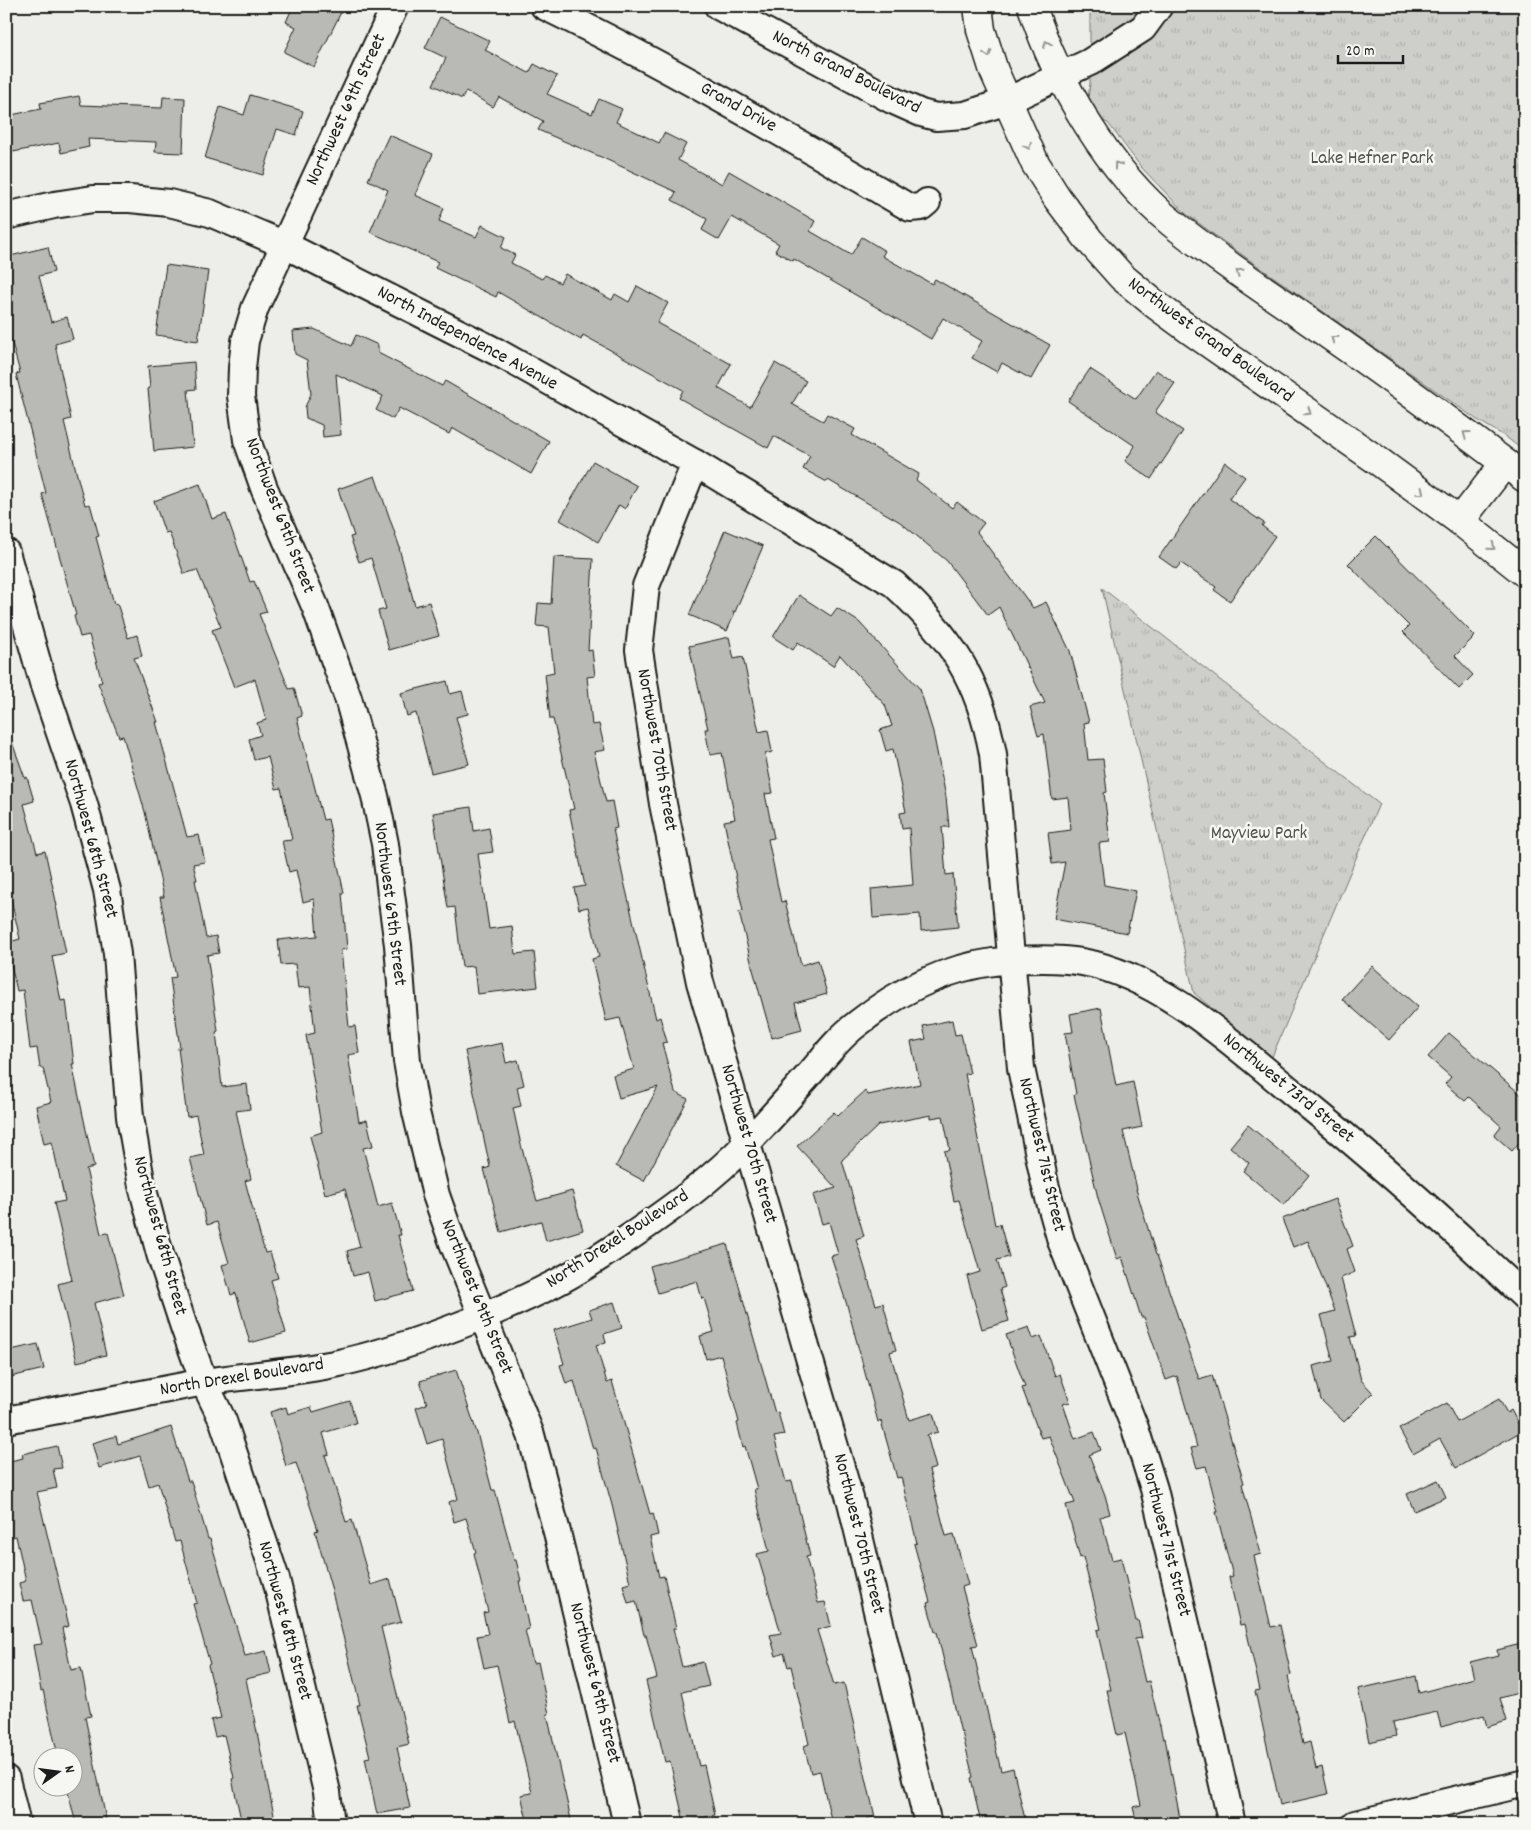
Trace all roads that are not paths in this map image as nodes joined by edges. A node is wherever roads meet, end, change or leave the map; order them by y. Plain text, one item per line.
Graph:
1 (394, 6) edge
2 (544, 6) edge
3 (718, 6) edge
4 (978, 6) edge
5 (1032, 6) edge
6 (1159, 6) edge
7 (1060, 77) junction
8 (1007, 102) junction
9 (927, 202) dead end
10 (6, 216) edge
11 (285, 245) junction
12 (695, 464) junction
13 (1515, 470) edge
14 (1460, 521) junction
15 (6, 552) edge
16 (1525, 573) edge
17 (894, 584) joint
18 (1011, 960) junction
19 (748, 1143) junction
20 (1525, 1297) edge
21 (484, 1316) junction
22 (204, 1382) junction
23 (6, 1420) edge
24 (6, 1778) edge
25 (1525, 1783) edge
26 (17, 1824) edge
27 (331, 1824) edge
28 (627, 1824) edge
29 (928, 1824) edge
30 (1232, 1824) edge
31 (1355, 1824) edge

1 - 11 street, Northwest 69th Street
2 - 9 street, Grand Drive
3 - 8 street, North Grand Boulevard
4 -> 8 street, Northwest Grand Boulevard
7 -> 5 street
6 - 7 street, North Grand Boulevard
7 - 8 street, North Grand Boulevard
13 -> 7 street
8 -> 14 street, Northwest Grand Boulevard
10 - 11 street, North Independence Avenue
11 - 12 street, North Independence Avenue
11 - 21 street, Northwest 69th Street
12 - 17 street, North Independence Avenue
12 - 19 street, Northwest 70th Street
13 - 14 street
14 -> 16 street, Northwest Grand Boulevard
15 - 22 street, Northwest 68th Street
17 - 18 street, Northwest 71st Street
18 - 19 street, North Drexel Boulevard
18 - 20 street, Northwest 73rd Street
18 - 30 street, Northwest 71st Street
19 - 21 street, North Drexel Boulevard
19 - 29 street, Northwest 70th Street
21 - 22 street, North Drexel Boulevard
21 - 28 street, Northwest 69th Street
22 - 23 street, North Drexel Boulevard
22 - 27 street, Northwest 68th Street
24 - 26 street
25 - 31 street

